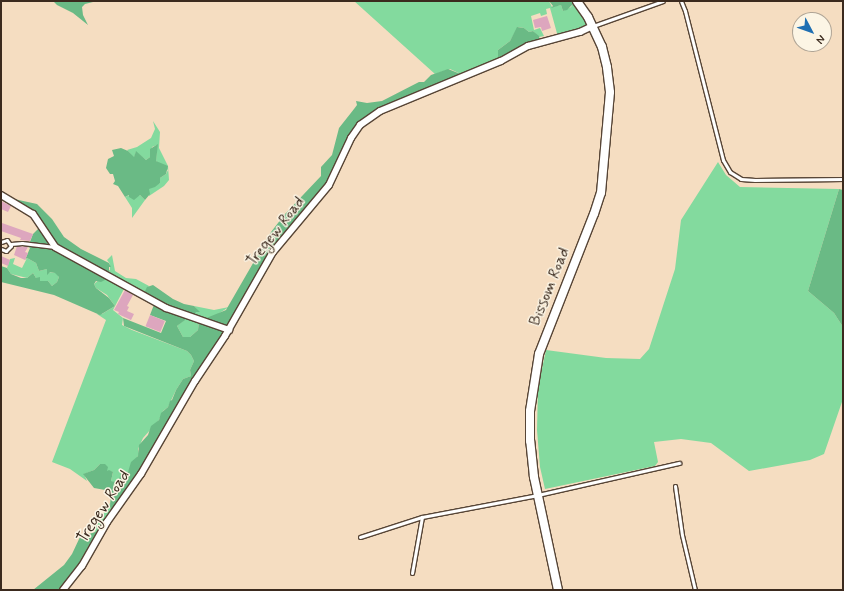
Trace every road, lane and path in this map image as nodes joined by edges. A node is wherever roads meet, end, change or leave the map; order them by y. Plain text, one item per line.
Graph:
1 (577, 1) edge
2 (662, 1) edge
3 (682, 1) edge
4 (593, 26) junction
5 (843, 179) edge
6 (1, 196) edge
7 (1, 242) edge
8 (11, 244) junction
9 (54, 247) junction
10 (1, 249) edge
11 (229, 330) junction
12 (679, 463) dead end
13 (675, 486) dead end
14 (538, 495) junction
15 (422, 517) junction
16 (360, 538) dead end
17 (412, 573) dead end
18 (63, 590) edge
19 (558, 590) edge
20 (695, 590) edge

1 - 4 street, Bissom Road
2 - 4 lane
3 - 5 lane
4 - 11 street, Tregew Road
4 - 14 street, Bissom Road
6 - 9 street
7 - 8 lane
8 - 9 lane
8 - 10 lane
9 - 11 street
11 - 18 street, Tregew Road
12 - 14 lane
13 - 20 lane
14 - 15 lane
14 - 19 street, Bissom Road
15 - 16 lane
15 - 17 lane

